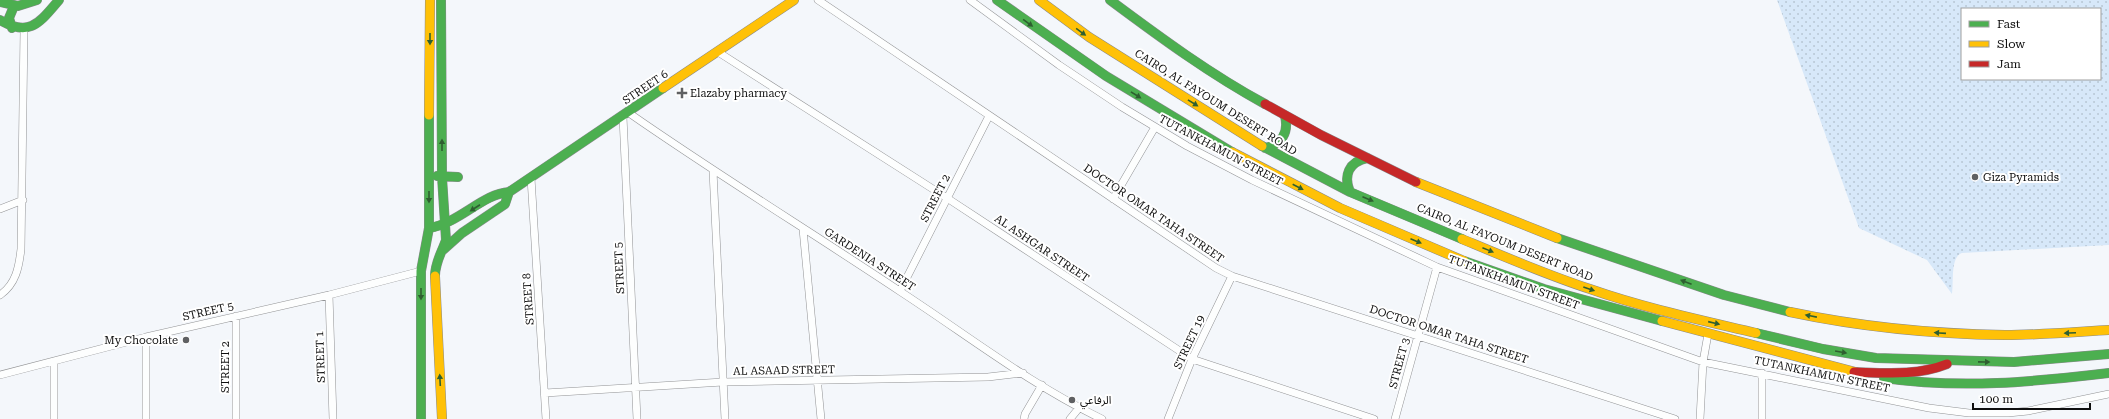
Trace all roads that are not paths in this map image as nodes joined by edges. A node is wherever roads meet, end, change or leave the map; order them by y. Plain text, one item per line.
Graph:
1 (37, 0) edge
2 (59, 0) edge
3 (430, 0) edge
4 (441, 0) edge
5 (794, 0) edge
6 (818, 0) edge
7 (970, 0) edge
8 (997, 0) edge
9 (1039, 0) edge
10 (1110, 0) edge
11 (0, 2) edge
12 (14, 6) junction
13 (32, 9) junction
14 (0, 20) edge
15 (36, 25) junction
16 (12, 28) junction
17 (24, 30) junction
18 (718, 52) junction
19 (626, 115) junction
20 (989, 116) junction
21 (1285, 116) junction
22 (1155, 127) junction
23 (1265, 148) junction
24 (1367, 158) junction
25 (713, 171) junction
26 (428, 176) junction
27 (442, 176) junction
28 (458, 177) dead end
29 (531, 178) junction
30 (509, 192) junction
31 (1350, 192) junction
32 (947, 198) junction
33 (22, 200) junction
34 (1113, 200) junction
35 (0, 210) edge
36 (445, 226) junction
37 (429, 228) junction
38 (803, 229) junction
39 (443, 250) junction
40 (1437, 267) junction
41 (421, 271) junction
42 (1232, 276) junction
43 (900, 291) junction
44 (0, 295) edge
45 (329, 295) junction
46 (236, 316) junction
47 (2109, 330) edge
48 (1708, 334) junction
49 (1417, 335) junction
50 (146, 337) junction
51 (2109, 354) edge
52 (1192, 359) junction
53 (1952, 361) junction
54 (54, 362) junction
55 (1703, 362) junction
56 (1854, 372) junction
57 (1023, 373) junction
58 (1762, 373) junction
59 (2109, 373) edge
60 (0, 375) edge
61 (817, 380) junction
62 (723, 382) junction
63 (1042, 385) junction
64 (636, 387) junction
65 (545, 393) junction
66 (2109, 394) edge
67 (1079, 408) junction
68 (54, 419) edge
69 (146, 419) edge
70 (236, 419) edge
71 (333, 419) edge
72 (421, 419) edge
73 (442, 419) edge
74 (546, 419) edge
75 (638, 419) edge
76 (725, 419) edge
77 (821, 419) edge
78 (1024, 419) edge
79 (1070, 419) edge
80 (1102, 419) edge
81 (1168, 419) edge
82 (1374, 419) edge
83 (1395, 419) edge
84 (1675, 419) edge
85 (1700, 419) edge
86 (1762, 419) edge

1 - 13 main road
2 - 15 main road
3 -> 26 main road
27 -> 4 main road
5 - 18 main road, STREET 6
6 - 20 street, DOCTOR OMAR TAHA STREET
7 - 22 street, TUTANKHAMUN STREET
8 -> 48 main road
9 -> 23 main road, CAIRO, AL FAYOUM DESERT ROAD
10 - 21 main road, CAIRO, AL FAYOUM DESERT ROAD
11 - 12 main road
12 - 13 main road
12 - 16 main road
13 - 15 main road
14 - 16 main road
15 - 17 main road
16 - 17 main road
17 - 33 street
18 - 19 main road, STREET 6
18 - 32 street, AL ASHGAR STREET
19 - 25 street, GARDENIA STREET
19 - 29 main road, STREET 6
19 - 64 street, STREET 5
20 - 32 street, STREET 2
20 - 34 street, DOCTOR OMAR TAHA STREET
21 - 23 main road
21 - 24 main road, CAIRO, AL FAYOUM DESERT ROAD
22 - 34 street
22 - 40 street, TUTANKHAMUN STREET
23 - 31 main road, CAIRO, AL FAYOUM DESERT ROAD
24 - 31 main road
47 -> 24 main road, CAIRO, AL FAYOUM DESERT ROAD
25 - 38 street, GARDENIA STREET
25 - 62 street
26 - 27 main road
26 -> 37 main road
27 - 28 main road
27 - 36 main road
29 - 30 main road, STREET 6
29 - 65 street, STREET 8
30 -> 36 main road, STREET 6
30 - 39 main road, STREET 6
31 -> 53 main road, CAIRO, AL FAYOUM DESERT ROAD
32 - 43 street, STREET 2
32 - 52 street, AL ASHGAR STREET
33 - 35 street
33 - 44 street
34 - 42 street, DOCTOR OMAR TAHA STREET
36 - 37 main road, STREET 6
36 - 39 main road
37 - 41 main road
38 - 43 street, GARDENIA STREET
38 - 61 street
73 -> 39 main road
40 - 49 street, STREET 3
40 - 55 street, TUTANKHAMUN STREET
41 - 45 street, STREET 5
41 -> 72 main road
42 - 49 street, DOCTOR OMAR TAHA STREET
42 - 52 street, STREET 19
43 - 57 street, GARDENIA STREET
45 - 46 street, STREET 5
45 - 71 street, STREET 1
46 - 50 street, STREET 5
46 - 70 street, STREET 2
48 - 55 street
48 - 56 main road
49 - 83 street, STREET 3
49 - 84 street, DOCTOR OMAR TAHA STREET
50 - 54 street, STREET 5
50 - 69 street
53 -> 51 main road, CAIRO, AL FAYOUM DESERT ROAD
52 - 81 street, STREET 19
52 - 82 street, AL ASHGAR STREET
53 - 56 main road
54 - 60 street, STREET 5
54 - 68 street
55 - 58 street, TUTANKHAMUN STREET
55 - 85 street
56 - 59 main road
57 - 61 street, AL ASAAD STREET
57 - 63 street, GARDENIA STREET
58 - 66 street, TUTANKHAMUN STREET
58 - 86 street
61 - 62 street, AL ASAAD STREET
61 - 77 street
62 - 64 street, AL ASAAD STREET
62 - 76 street
63 - 67 street, GARDENIA STREET
63 - 78 street
64 - 65 street, AL ASAAD STREET
64 - 75 street, STREET 5
65 - 74 street, STREET 8
67 - 79 street
67 - 80 street, GARDENIA STREET

